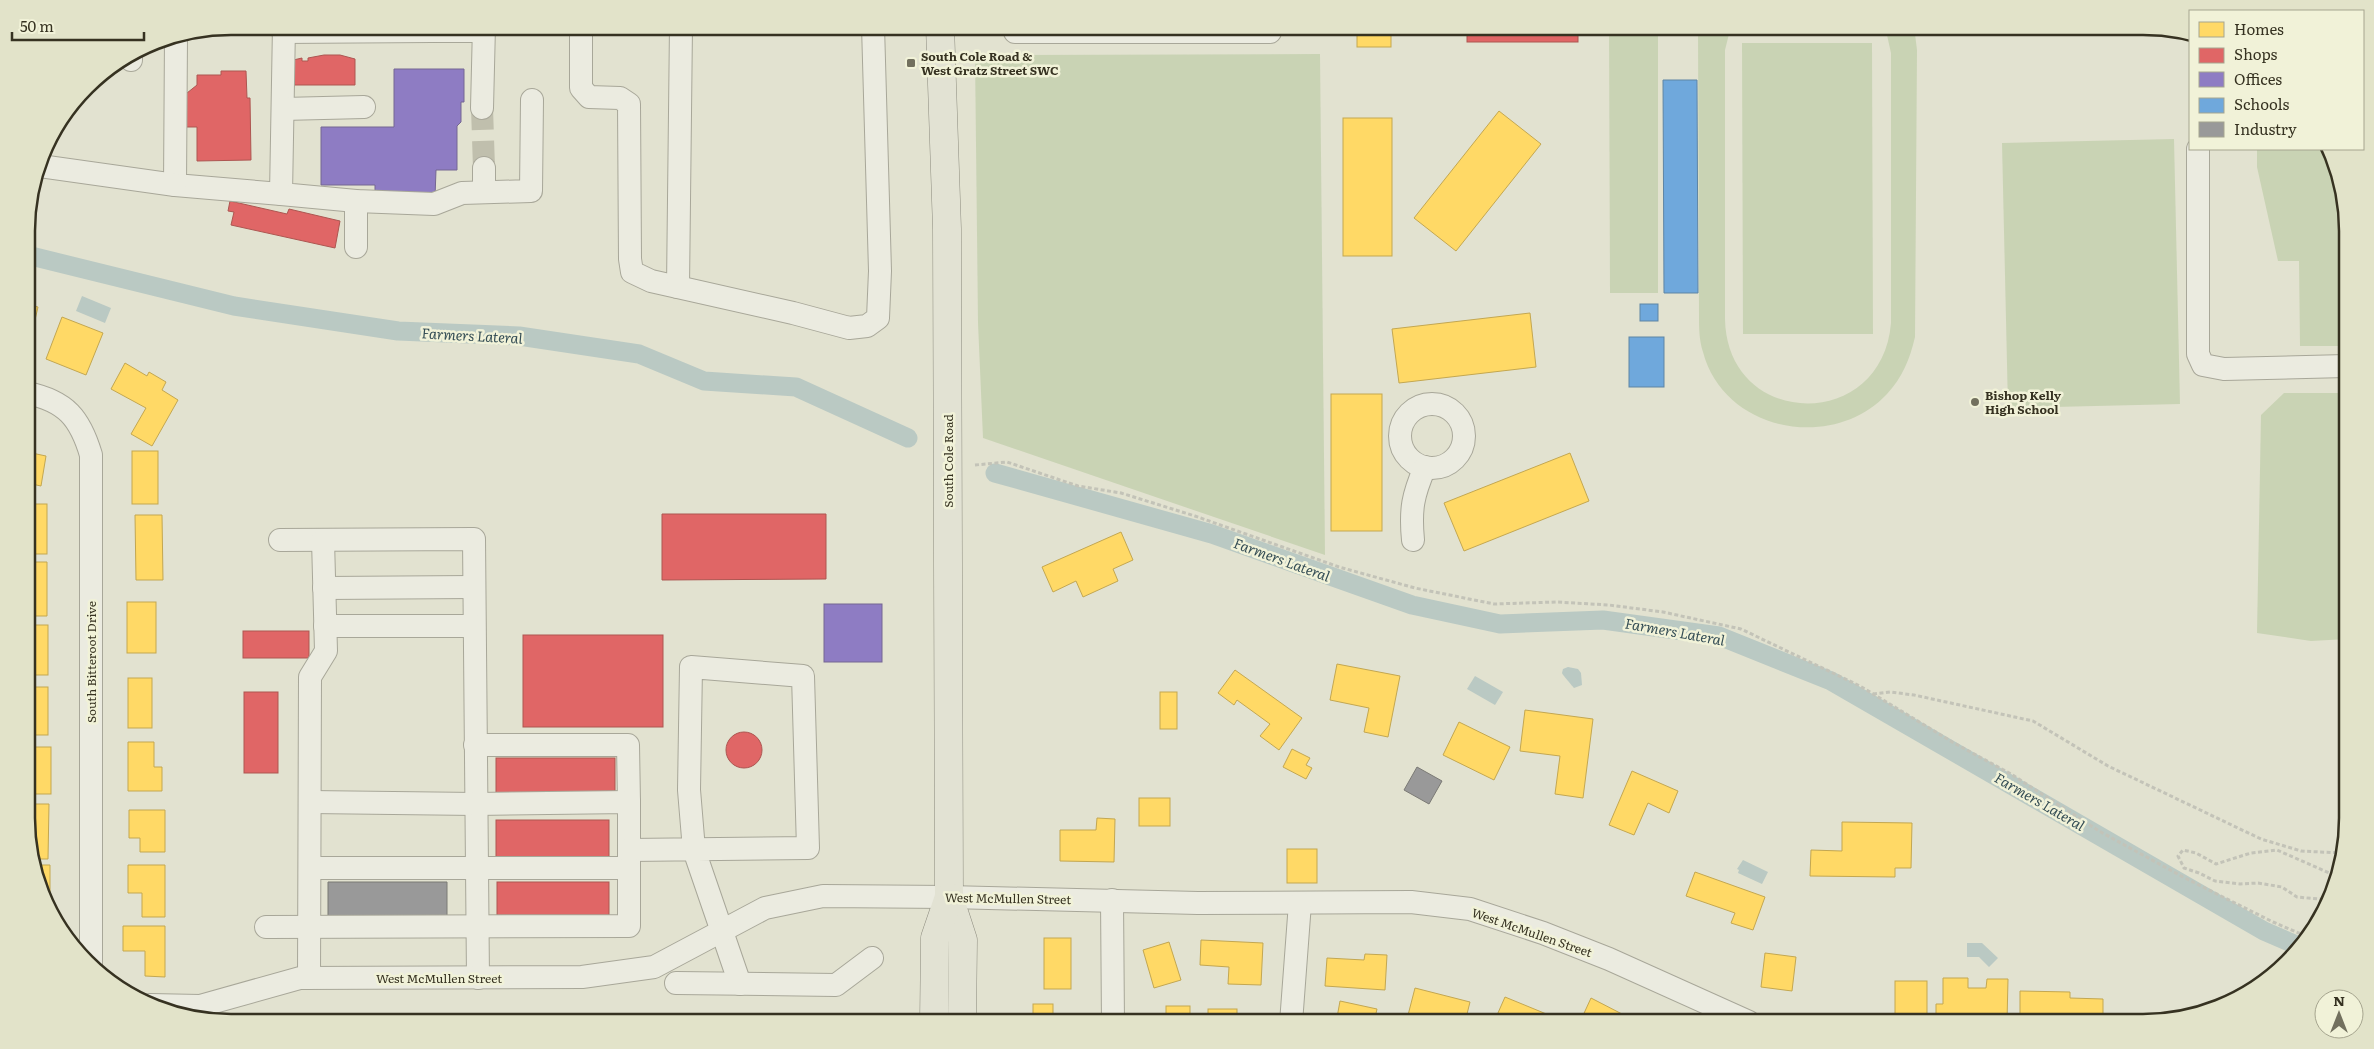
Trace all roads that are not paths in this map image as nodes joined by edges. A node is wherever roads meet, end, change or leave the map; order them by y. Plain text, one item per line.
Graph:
1 (283, 35) edge
2 (484, 35) edge
3 (581, 35) edge
4 (681, 35) edge
5 (873, 35) edge
6 (940, 35) edge
7 (176, 43) edge
8 (532, 100) dead end
9 (364, 107) dead end
10 (482, 108) tunnel mouth
11 (283, 109) junction
12 (2198, 150) edge
13 (46, 167) edge
14 (484, 168) tunnel mouth
15 (175, 185) junction
16 (484, 191) junction
17 (281, 194) junction
18 (356, 201) junction
19 (356, 247) dead end
20 (678, 287) junction
21 (2339, 366) edge
22 (35, 394) edge
23 (1425, 467) dead end
24 (280, 540) dead end
25 (323, 540) junction
26 (1413, 540) dead end
27 (474, 587) junction
28 (324, 588) junction
29 (325, 626) junction
30 (474, 626) junction
31 (476, 745) junction
32 (310, 802) junction
33 (629, 802) junction
34 (476, 804) junction
35 (694, 850) junction
36 (629, 859) junction
37 (310, 868) junction
38 (476, 868) junction
39 (949, 897) junction
40 (1112, 900) junction
41 (1300, 903) junction
42 (266, 927) dead end
43 (309, 927) junction
44 (477, 928) junction
45 (722, 931) junction
46 (91, 956) edge
47 (872, 958) dead end
48 (309, 978) junction
49 (478, 978) junction
50 (676, 983) dead end
51 (740, 984) junction
52 (174, 1005) edge
53 (934, 1014) edge
54 (962, 1014) edge
55 (1114, 1014) edge
56 (1292, 1014) edge
57 (1731, 1014) edge

1 - 11 street
2 - 10 street
3 - 20 street
4 - 20 street
5 - 20 street
6 - 39 main road, South Cole Road
7 - 15 street
8 - 16 street
9 - 11 street
11 - 17 street
12 - 21 street
13 - 15 street
14 - 16 street
15 - 17 street
16 - 18 street
17 - 18 street
18 - 19 street
22 - 46 street, South Bitteroot Drive
23 - 26 street
24 - 25 street
25 - 27 street
25 - 28 street
27 - 28 street
27 - 30 street
28 - 29 street
29 - 30 street
29 - 32 street
30 - 31 street
31 - 33 street
31 - 34 street
32 - 34 street
32 - 37 street
33 - 34 street
33 - 36 street
34 - 38 street
35 - 35 street
35 - 36 street
35 - 45 street
36 - 38 street
36 - 44 street
37 - 38 street
37 - 43 street
38 - 44 street
39 - 40 street, West McMullen Street
39 - 45 street, West McMullen Street
39 - 53 main road, South Cole Road
39 - 54 main road, South Cole Road
40 - 41 street, West McMullen Street
40 - 55 street
41 - 56 street
41 - 57 street, West McMullen Street
42 - 43 street
43 - 44 street
43 - 48 street
44 - 49 street
45 - 49 street, West McMullen Street
45 - 51 street
47 - 51 street
48 - 49 street, West McMullen Street
48 - 52 street, West McMullen Street
50 - 51 street

